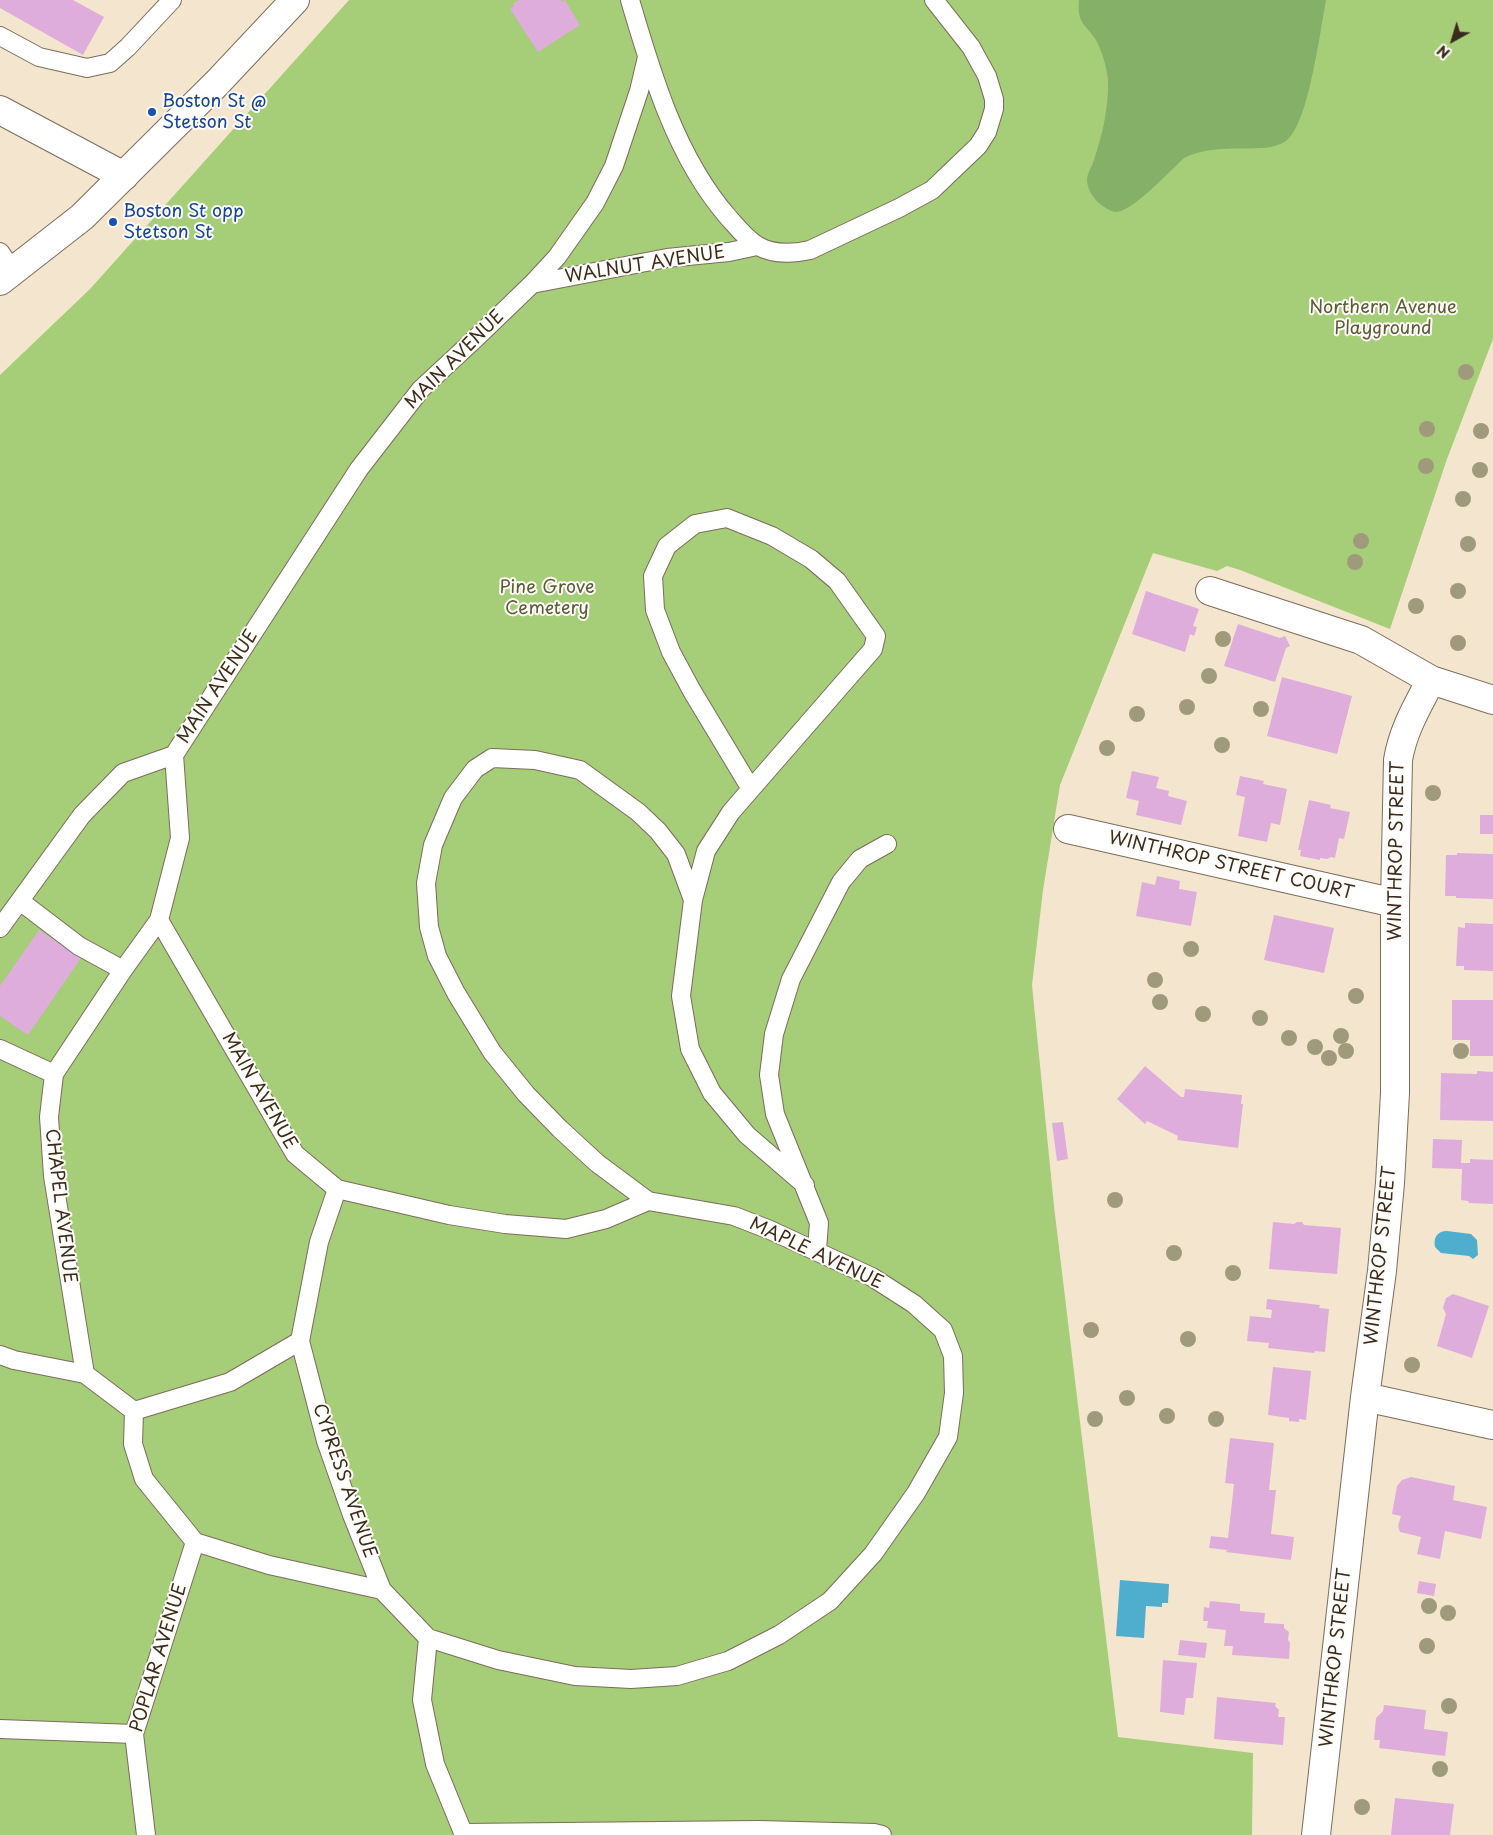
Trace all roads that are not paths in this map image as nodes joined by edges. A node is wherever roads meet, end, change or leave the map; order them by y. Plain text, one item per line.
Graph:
1 (295, 0) edge
2 (630, 0) edge
3 (934, 0) edge
4 (164, 3) edge
5 (0, 36) edge
6 (647, 57) junction
7 (0, 110) edge
8 (124, 176) junction
9 (758, 246) junction
10 (4, 268) edge
11 (532, 284) junction
12 (1210, 591) dead end
13 (1431, 680) junction
14 (1493, 700) edge
15 (174, 754) junction
16 (751, 789) junction
17 (1068, 829) dead end
18 (887, 844) dead end
19 (693, 900) junction
20 (20, 901) junction
21 (1395, 903) junction
22 (159, 920) junction
23 (0, 928) edge
24 (123, 970) junction
25 (0, 1049) edge
26 (54, 1074) junction
27 (805, 1186) junction
28 (337, 1189) junction
29 (648, 1201) junction
30 (817, 1250) junction
31 (300, 1341) junction
32 (0, 1355) edge
33 (85, 1374) junction
34 (1365, 1397) junction
35 (134, 1411) junction
36 (1493, 1425) edge
37 (195, 1542) junction
38 (382, 1590) junction
39 (428, 1638) junction
40 (0, 1729) edge
41 (134, 1734) junction
42 (464, 1834) edge
43 (146, 1835) edge
44 (882, 1835) edge
45 (1316, 1835) edge

1 - 8 street
2 - 6 lane, MAIN AVENUE
3 - 9 lane, WALNUT AVENUE
4 - 5 lane
6 - 9 lane, WALNUT AVENUE
6 - 11 lane, MAIN AVENUE
7 - 8 street
8 - 10 street
9 - 11 lane, WALNUT AVENUE
11 - 15 lane, MAIN AVENUE
12 - 13 street
13 - 14 street
13 - 21 street, WINTHROP STREET
15 - 20 lane, MAIN AVENUE
15 - 22 lane, MAIN AVENUE
16 - 16 lane
16 - 19 lane
17 - 21 street, WINTHROP STREET COURT
18 - 27 lane
19 - 27 lane
19 - 29 lane
20 - 23 lane, MAIN AVENUE
20 - 24 lane
21 - 34 street, WINTHROP STREET
22 - 24 lane, CHAPEL AVENUE
22 - 28 lane, MAIN AVENUE
24 - 26 lane, CHAPEL AVENUE
25 - 26 lane
26 - 33 lane, CHAPEL AVENUE
27 - 30 lane
28 - 29 lane
28 - 31 lane, CYPRESS AVENUE
29 - 30 lane, MAPLE AVENUE
30 - 39 lane, MAPLE AVENUE
31 - 35 lane
31 - 38 lane, CYPRESS AVENUE
32 - 33 lane
33 - 35 lane
34 - 36 street
34 - 45 street, WINTHROP STREET
35 - 37 lane
37 - 38 lane
37 - 41 lane, POPLAR AVENUE
38 - 39 lane, CYPRESS AVENUE
39 - 42 lane
40 - 41 lane
41 - 43 lane, POPLAR AVENUE
42 - 44 lane

